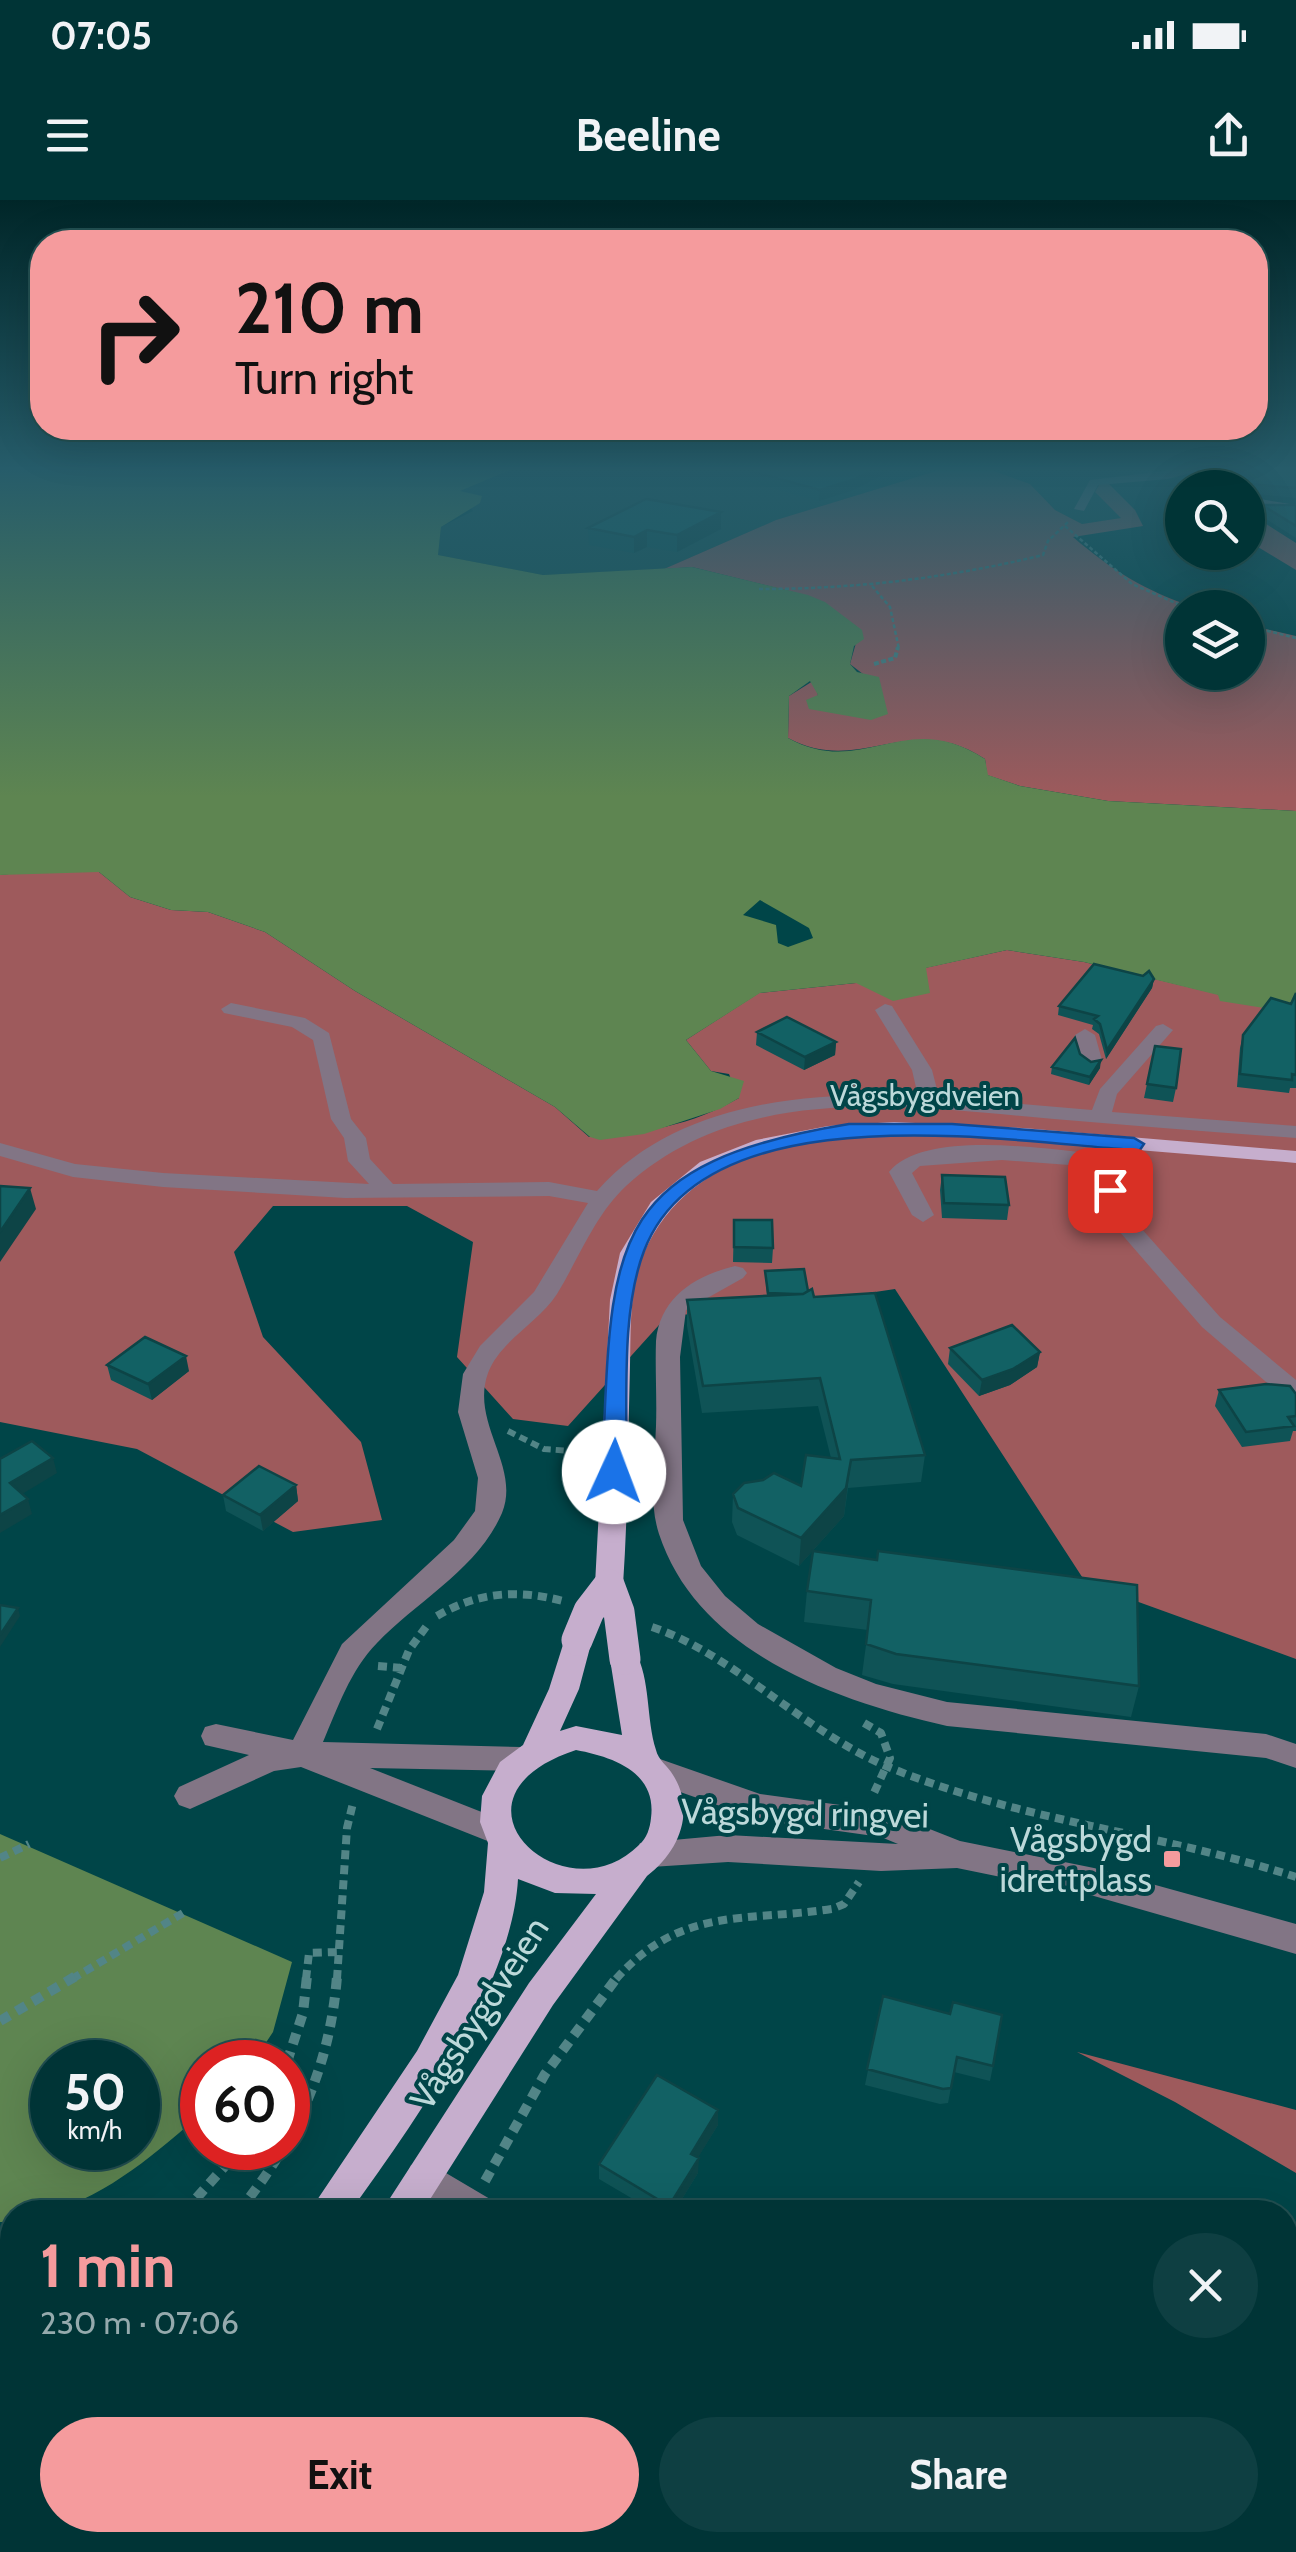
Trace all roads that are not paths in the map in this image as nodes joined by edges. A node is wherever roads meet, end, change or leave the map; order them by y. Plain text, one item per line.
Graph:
1 (230, 1009) dead end
2 (884, 1010) dead end
3 (1162, 1030) dead end
4 (1084, 1035) dead end
5 (1092, 1060) edge
6 (930, 1103) junction
7 (1100, 1117) junction
8 (1296, 1132) edge
9 (0, 1149) edge
10 (1128, 1153) junction
11 (1296, 1157) edge
12 (386, 1190) junction
13 (602, 1200) junction
14 (924, 1215) dead end
15 (735, 1273) dead end
16 (714, 1315) edge
17 (670, 1316) junction
18 (1294, 1392) edge
19 (610, 1584) junction
20 (216, 1736) dead end
21 (302, 1754) junction
22 (529, 1754) junction
23 (1296, 1756) edge
24 (649, 1763) junction
25 (190, 1796) dead end
26 (500, 1838) junction
27 (957, 1854) junction
28 (644, 1859) junction
29 (1296, 1939) edge
30 (424, 2178) junction
31 (336, 2200) edge
32 (408, 2200) edge
33 (458, 2200) edge

1 - 12 street
2 - 6 street
3 - 7 street
4 - 5 street
6 - 7 street, Vågsbygdveien
6 - 13 street, Vågsbygdveien
7 - 8 street, Vågsbygdveien
9 - 12 street
10 - 11 main road, Vågsbygdveien
10 - 14 street, Vågsbygdveien
10 - 18 street
10 - 19 main road, Vågsbygdveien
12 - 13 street
13 - 21 street, Vågsbygdveien
15 - 17 street
16 - 17 street
17 - 23 street
19 - 22 main road, Vågsbygdveien, bridge
19 - 24 main road, Vågsbygdveien, bridge
20 - 21 street
21 - 22 street
21 - 25 street
21 - 26 street
22 - 24 main road
22 - 26 main road
24 - 27 street, Vågsbygd ringvei
24 - 28 main road
26 - 28 main road
26 - 31 main road, Vågsbygdveien
27 - 28 street, Vågsbygd ringvei
27 - 29 street, Vågsbygd ringvei
28 - 30 main road, Vågsbygdveien
30 - 32 main road, Vågsbygdveien
30 - 33 street

